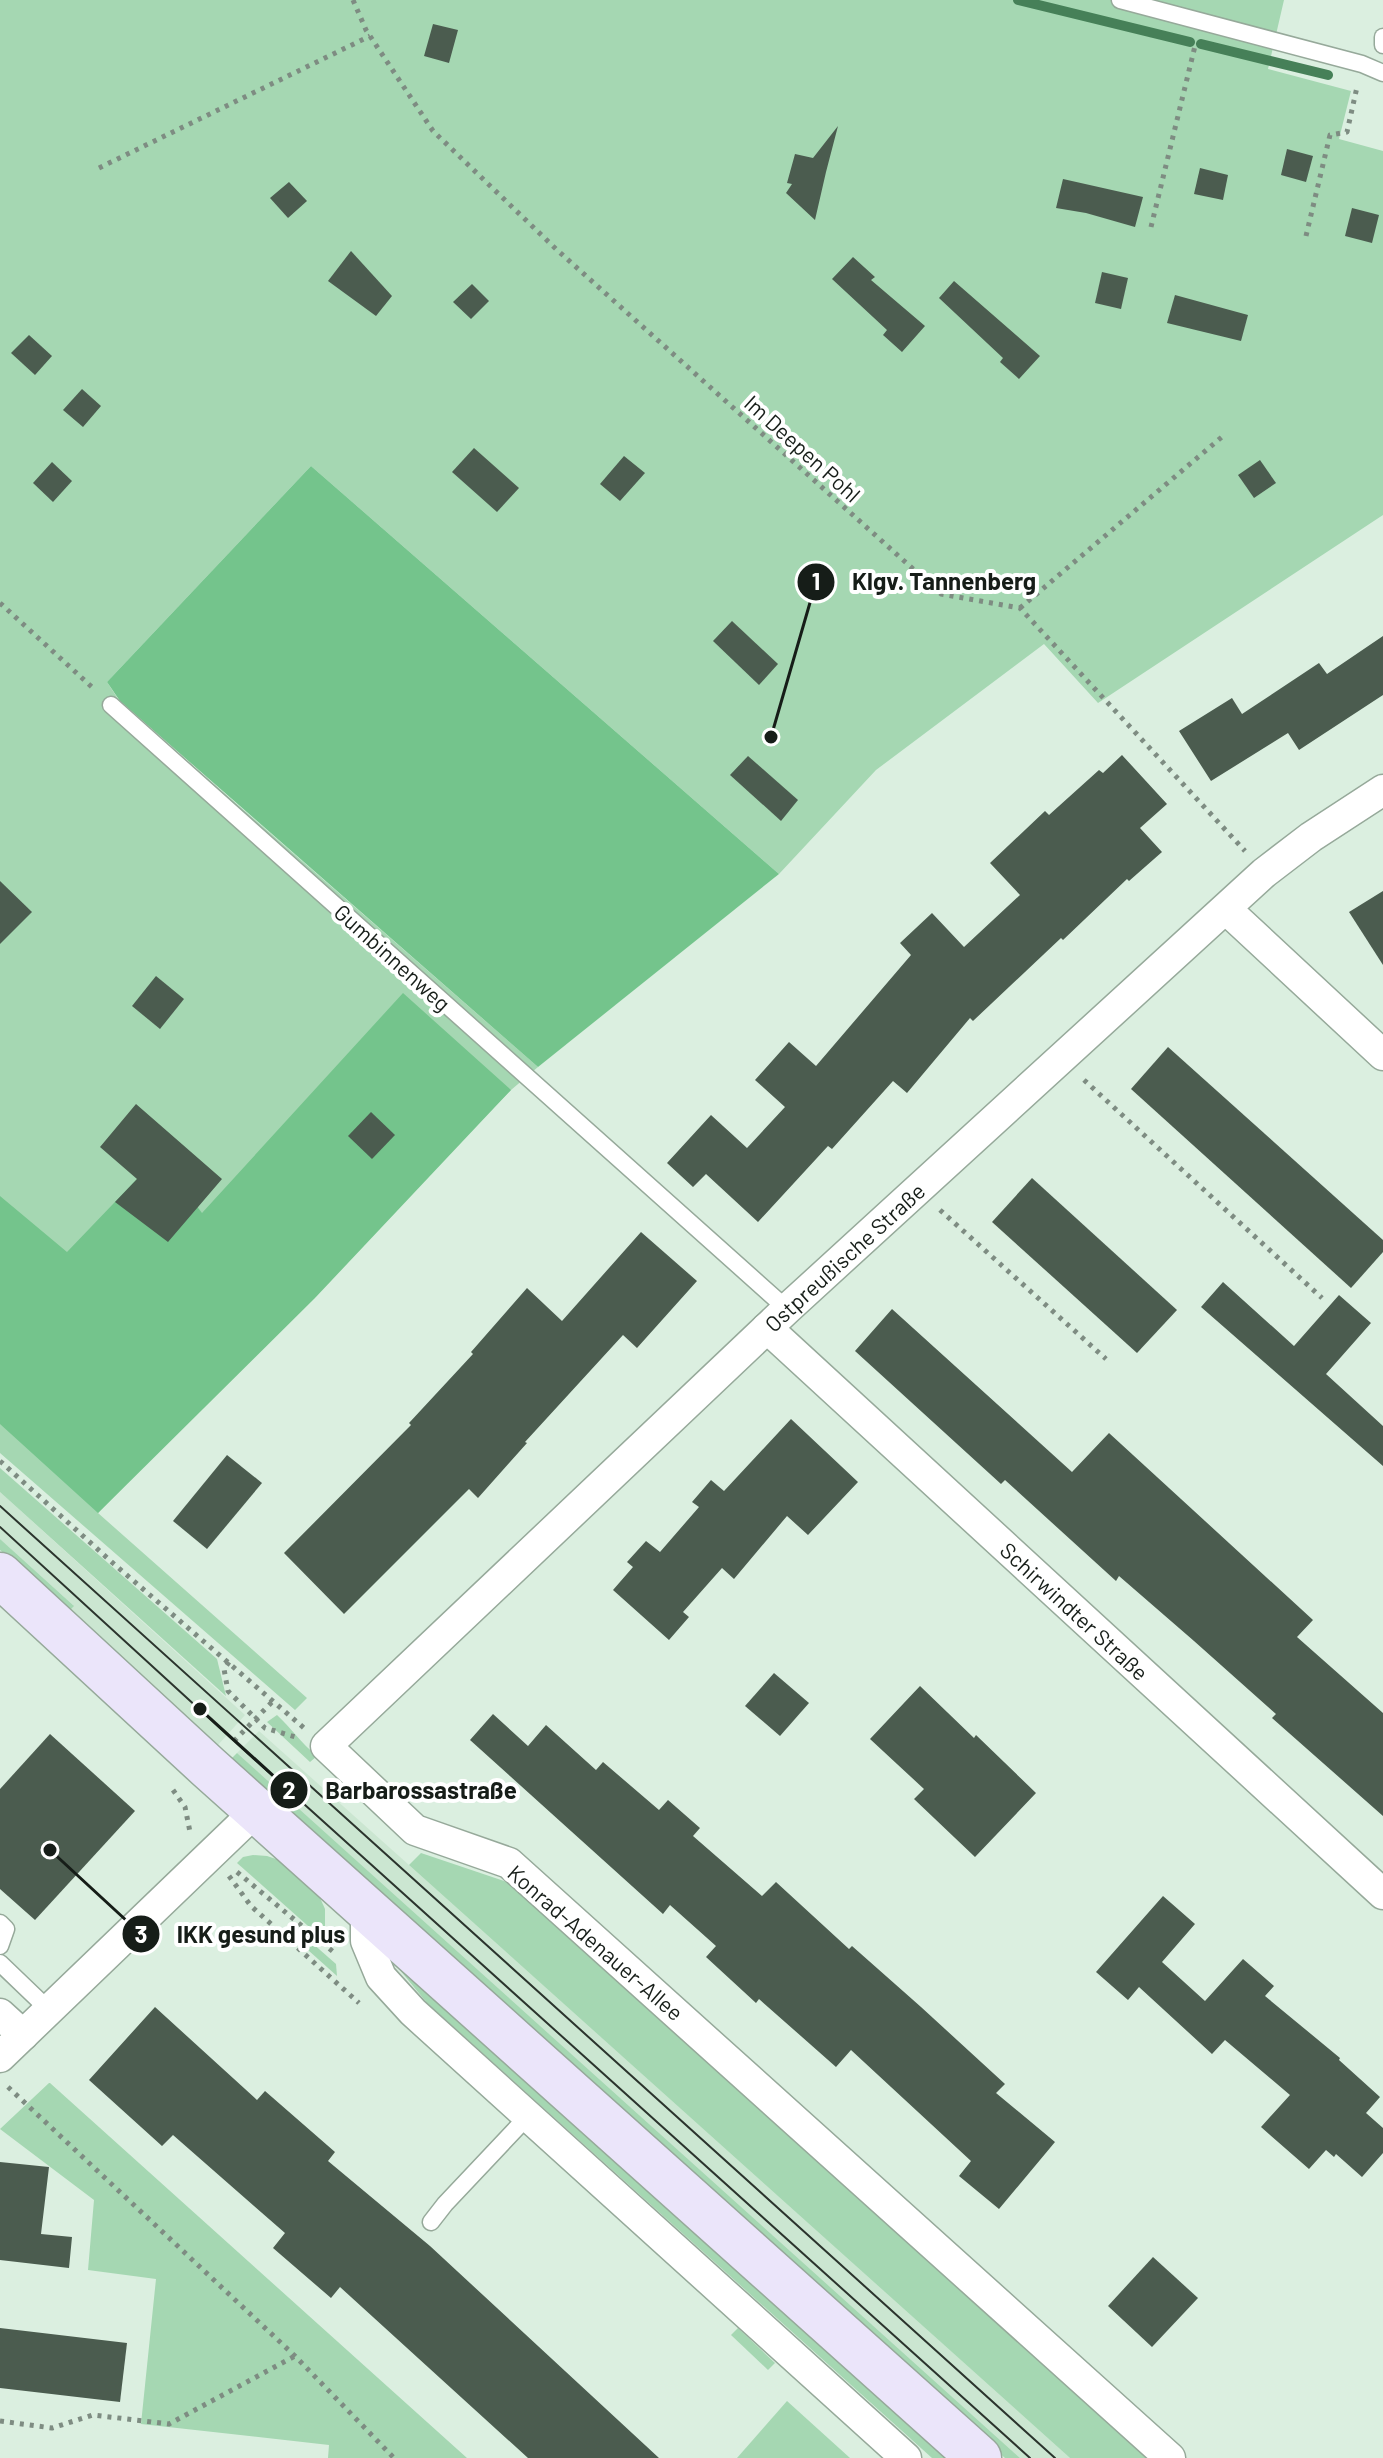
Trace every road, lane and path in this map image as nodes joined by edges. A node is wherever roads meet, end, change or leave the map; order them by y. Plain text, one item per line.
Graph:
1 (353, 0) edge
2 (1120, 0) edge
3 (1201, 21) junction
4 (370, 36) junction
5 (1383, 37) edge
6 (1383, 45) edge
7 (1362, 64) junction
8 (1383, 73) edge
9 (99, 168) dead end
10 (1151, 227) dead end
11 (1306, 236) dead end
12 (1223, 436) dead end
13 (0, 603) edge
14 (1020, 608) junction
15 (111, 705) joint
16 (1383, 790) edge
17 (1264, 873) junction
18 (1227, 910) junction
19 (1383, 1055) edge
20 (1062, 1060) junction
21 (918, 1190) junction
22 (1322, 1298) dead end
23 (777, 1319) junction
24 (1106, 1359) dead end
25 (0, 1461) edge
26 (0, 1575) edge
27 (229, 1662) junction
28 (272, 1702) junction
29 (255, 1719) junction
30 (265, 1728) dead end
31 (326, 1746) junction
32 (227, 1749) dead end
33 (257, 1810) junction
34 (212, 1853) junction
35 (1383, 1894) edge
36 (366, 1907) junction
37 (0, 1923) edge
38 (0, 1946) edge
39 (0, 1963) edge
40 (381, 1977) junction
41 (49, 2010) junction
42 (0, 2014) edge
43 (23, 2035) junction
44 (0, 2057) edge
45 (0, 2080) edge
46 (528, 2116) junction
47 (431, 2222) dead end
48 (295, 2356) junction
49 (0, 2421) edge
50 (394, 2458) edge
51 (906, 2458) edge
52 (979, 2458) edge
53 (1170, 2458) edge

1 - 4 path, Im Deepen Pohl
2 - 3 lane
3 - 7 lane
3 - 10 path
4 - 9 path
4 - 14 path, Im Deepen Pohl
5 - 6 lane
7 - 8 lane
7 - 11 path
12 - 14 path
13 - 15 path
14 - 17 path
15 - 23 lane, Gumbinnenweg
16 - 17 street, Ostpreußische Straße
17 - 18 street, Ostpreußische Straße
18 - 19 street
18 - 20 street, Ostpreußische Straße
20 - 21 street, Ostpreußische Straße
20 - 22 path
21 - 23 street, Ostpreußische Straße
21 - 24 path
23 - 31 street, Ostpreußische Straße
23 - 35 street, Schirwindter Straße
25 - 27 path
26 - 33 main road
27 - 28 path
27 - 29 path
28 - 29 path
28 - 31 path
29 - 30 path
29 - 32 path
31 - 53 street, Konrad-Adenauer-Allee
33 - 34 street
33 - 36 main road
34 - 40 path
34 - 41 street
36 - 40 street
36 - 52 main road
37 - 38 lane
39 - 41 lane
40 - 46 street
41 - 43 street
42 - 43 street
43 - 44 street
45 - 48 path
46 - 47 lane
46 - 51 street
48 - 49 path
48 - 50 path

